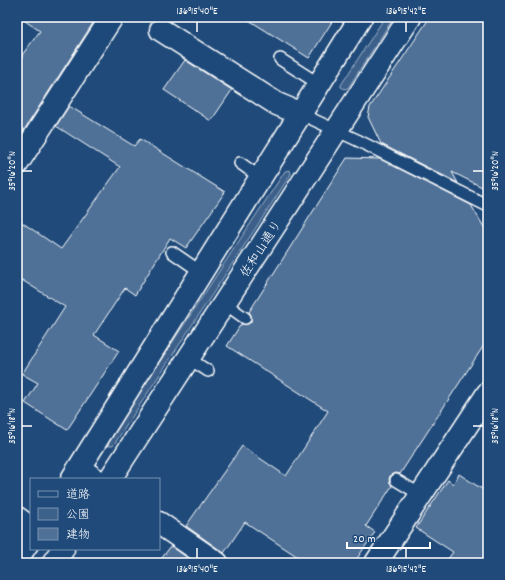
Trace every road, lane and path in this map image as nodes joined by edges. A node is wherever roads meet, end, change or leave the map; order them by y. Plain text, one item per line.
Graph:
1 (112, 17) edge
2 (361, 17) edge
3 (410, 17) edge
4 (160, 32) dead end
5 (280, 59) dead end
6 (319, 84) junction
7 (301, 114) junction
8 (337, 130) junction
9 (240, 163) dead end
10 (17, 164) edge
11 (261, 178) junction
12 (488, 206) edge
13 (172, 252) dead end
14 (201, 272) junction
15 (224, 303) junction
16 (245, 318) dead end
17 (188, 358) junction
18 (208, 371) dead end
19 (488, 393) edge
20 (82, 475) edge
21 (111, 478) edge
22 (396, 480) dead end
23 (421, 495) junction
24 (17, 518) edge
25 (160, 524) edge
26 (30, 527) edge
27 (30, 540) edge
28 (17, 559) edge
29 (217, 563) edge
30 (376, 563) edge

1 - 10 street
2 - 6 street
3 - 8 street, 佐和山通り
4 - 7 street
5 - 6 lane
6 - 7 street
7 - 8 lane
7 - 11 street
8 - 12 lane
8 - 15 street, 佐和山通り
9 - 11 lane
11 - 14 street
13 - 14 lane
14 - 20 street
15 - 16 lane
15 - 17 street, 佐和山通り
17 - 18 lane
17 - 21 street, 佐和山通り
19 - 23 street
22 - 23 lane
23 - 30 street
24 - 26 street
25 - 29 street
27 - 28 street

